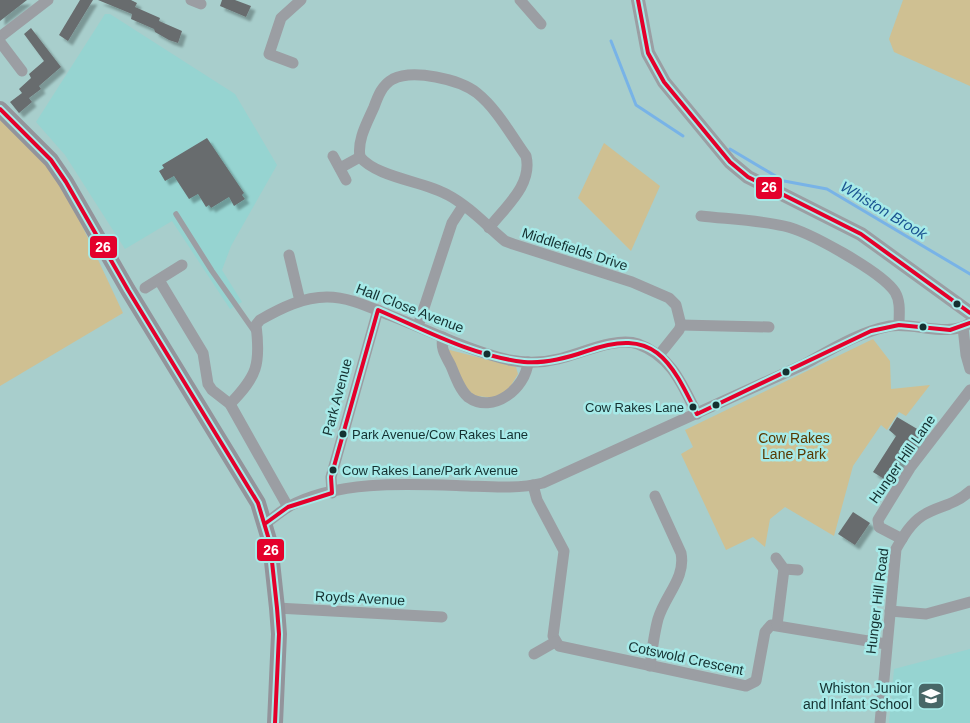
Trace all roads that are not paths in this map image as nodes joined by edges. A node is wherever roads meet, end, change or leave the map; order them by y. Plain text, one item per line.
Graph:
1 (48, 0) edge
2 (301, 0) edge
3 (520, 0) edge
4 (638, 0) edge
5 (541, 24) dead end
6 (0, 37) edge
7 (0, 42) edge
8 (293, 63) dead end
9 (22, 71) dead end
10 (0, 109) edge
11 (333, 156) dead end
12 (360, 157) junction
13 (340, 168) junction
14 (346, 180) dead end
15 (463, 206) junction
16 (176, 214) dead end
17 (700, 216) dead end
18 (489, 228) junction
19 (289, 255) dead end
20 (182, 265) dead end
21 (159, 280) junction
22 (145, 288) dead end
23 (300, 301) junction
24 (378, 310) junction
25 (970, 313) edge
26 (681, 324) junction
27 (899, 325) junction
28 (966, 325) edge
29 (418, 326) junction
30 (769, 327) dead end
31 (258, 336) junction
32 (443, 337) junction
33 (659, 355) junction
34 (528, 362) junction
35 (970, 369) edge
36 (970, 390) edge
37 (230, 404) junction
38 (697, 414) junction
39 (533, 486) junction
40 (970, 491) edge
41 (332, 493) junction
42 (655, 496) dead end
43 (288, 507) junction
44 (266, 523) junction
45 (902, 539) junction
46 (776, 558) dead end
47 (784, 570) junction
48 (798, 570) dead end
49 (970, 602) edge
50 (277, 608) junction
51 (890, 611) junction
52 (442, 617) dead end
53 (777, 625) junction
54 (555, 642) junction
55 (886, 644) junction
56 (534, 654) dead end
57 (650, 666) junction
58 (275, 723) edge
59 (880, 723) edge

1 - 6 street
2 - 8 street
3 - 5 street
4 - 25 street
7 - 9 street
10 - 44 main road
11 - 13 street
12 - 13 street
12 - 15 street, Middlefields Drive
12 - 18 street
13 - 14 street
15 - 18 street, Middlefields Drive
15 - 29 street
16 - 31 lane
17 - 27 street
18 - 26 street, Middlefields Drive
19 - 23 street
20 - 21 street
21 - 22 street
21 - 37 street
23 - 24 street, Hall Close Avenue
23 - 31 street, Hall Close Avenue
24 - 29 street, Hall Close Avenue
24 - 41 street, Park Avenue
26 - 30 street
26 - 33 street
27 - 28 street
27 - 38 street
28 - 35 street
29 - 32 street, Hall Close Avenue
31 - 37 street, Hall Close Avenue
32 - 34 street, Hall Close Avenue
32 - 34 street
33 - 34 street, Hall Close Avenue
33 - 38 street, Hall Close Avenue
36 - 45 street, Hunger Hill Lane
37 - 43 street
38 - 39 street
39 - 41 street
39 - 54 street
40 - 45 street, Hunger Hill Road
41 - 43 street
42 - 57 street
43 - 44 street
44 - 50 main road
45 - 51 street, Hunger Hill Road
46 - 47 street
47 - 48 street
47 - 53 street
49 - 51 street
50 - 52 street, Royds Avenue
50 - 58 main road
51 - 55 street, Hunger Hill Road
53 - 55 street
53 - 57 street, Cotswold Crescent
54 - 56 street
54 - 57 street, Cotswold Crescent
55 - 59 street, Hunger Hill Road

